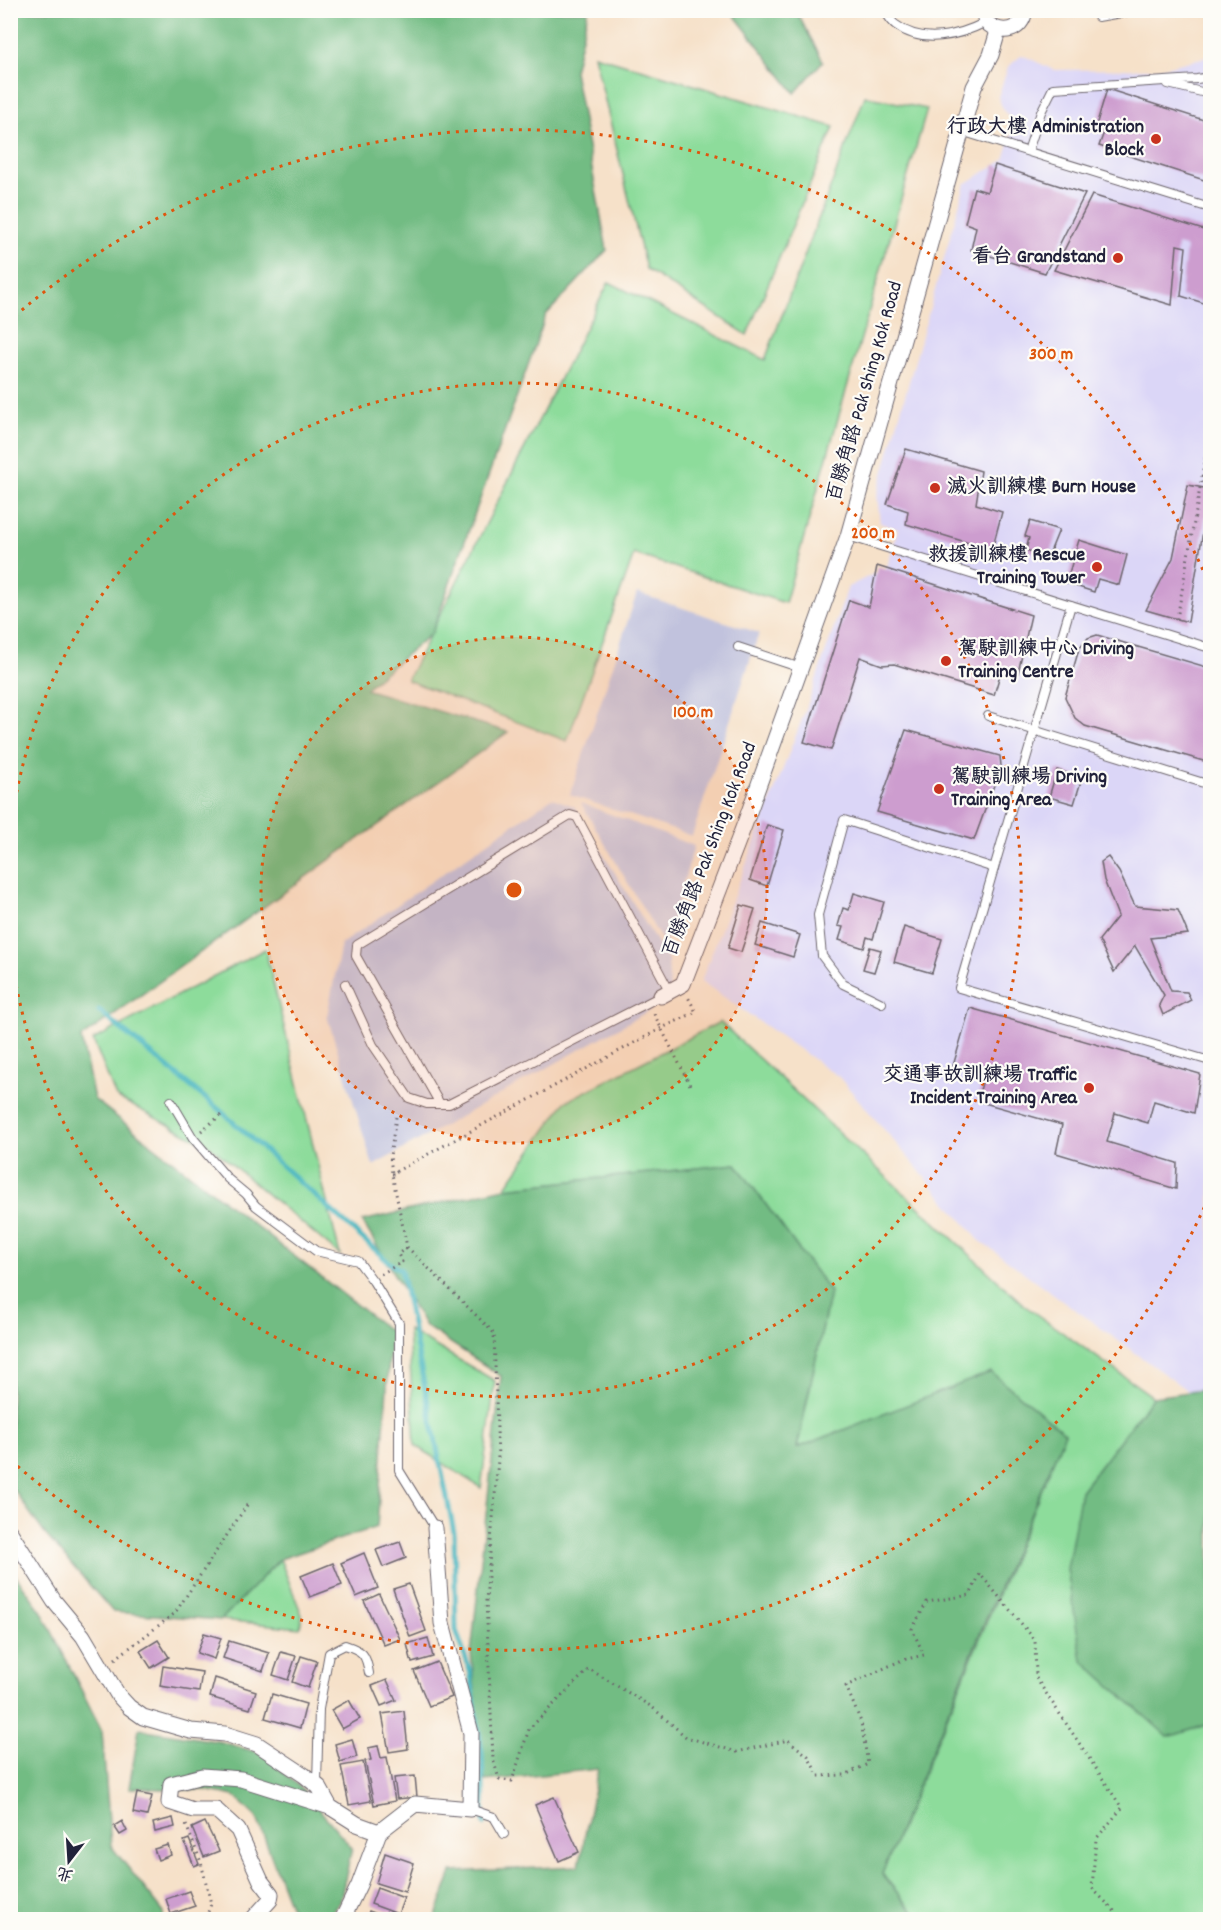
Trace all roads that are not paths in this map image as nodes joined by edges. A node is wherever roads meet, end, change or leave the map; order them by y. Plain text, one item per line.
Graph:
1 (884, 10) edge
2 (1025, 10) edge
3 (1096, 10) edge
4 (1139, 10) edge
5 (989, 21) edge
6 (1210, 77) edge
7 (1159, 82) junction
8 (1210, 94) edge
9 (961, 131) junction
10 (1028, 151) junction
11 (1210, 208) edge
12 (848, 536) junction
13 (1071, 605) junction
14 (738, 647) dead end
15 (1210, 648) edge
16 (801, 668) junction
17 (988, 716) dead end
18 (1034, 731) junction
19 (1210, 785) edge
20 (994, 868) junction
21 (345, 984) dead end
22 (665, 994) junction
23 (882, 1003) dead end
24 (1210, 1061) edge
25 (171, 1101) dead end
26 (440, 1104) junction
27 (435, 1528) joint
28 (10, 1532) edge
29 (369, 1673) dead end
30 (316, 1785) junction
31 (330, 1807) junction
32 (471, 1810) junction
33 (379, 1832) junction
34 (504, 1834) dead end
35 (252, 1920) edge
36 (342, 1920) edge

1 - 5 lane
2 - 5 street
3 - 4 lane
5 - 9 street, 百勝角路 Pak Shing Kok Road
6 - 7 lane
7 - 8 lane
7 - 10 lane
9 - 10 lane
9 - 12 street, 百勝角路 Pak Shing Kok Road
10 - 11 lane
12 - 13 lane
12 - 16 street, 百勝角路 Pak Shing Kok Road
13 - 15 lane
13 - 18 lane
14 - 16 lane
16 - 22 street, 百勝角路 Pak Shing Kok Road
17 - 18 lane
18 - 19 lane
18 - 20 lane
20 - 23 lane
20 - 24 lane
21 - 26 lane
22 - 26 lane
22 - 26 lane, 百勝角路 Pak Shing Kok Road
25 - 27 lane
27 - 32 street
28 - 30 street
29 - 30 lane
30 - 31 street
31 - 33 street
31 - 35 street
32 - 33 street
32 - 34 lane
33 - 36 street

